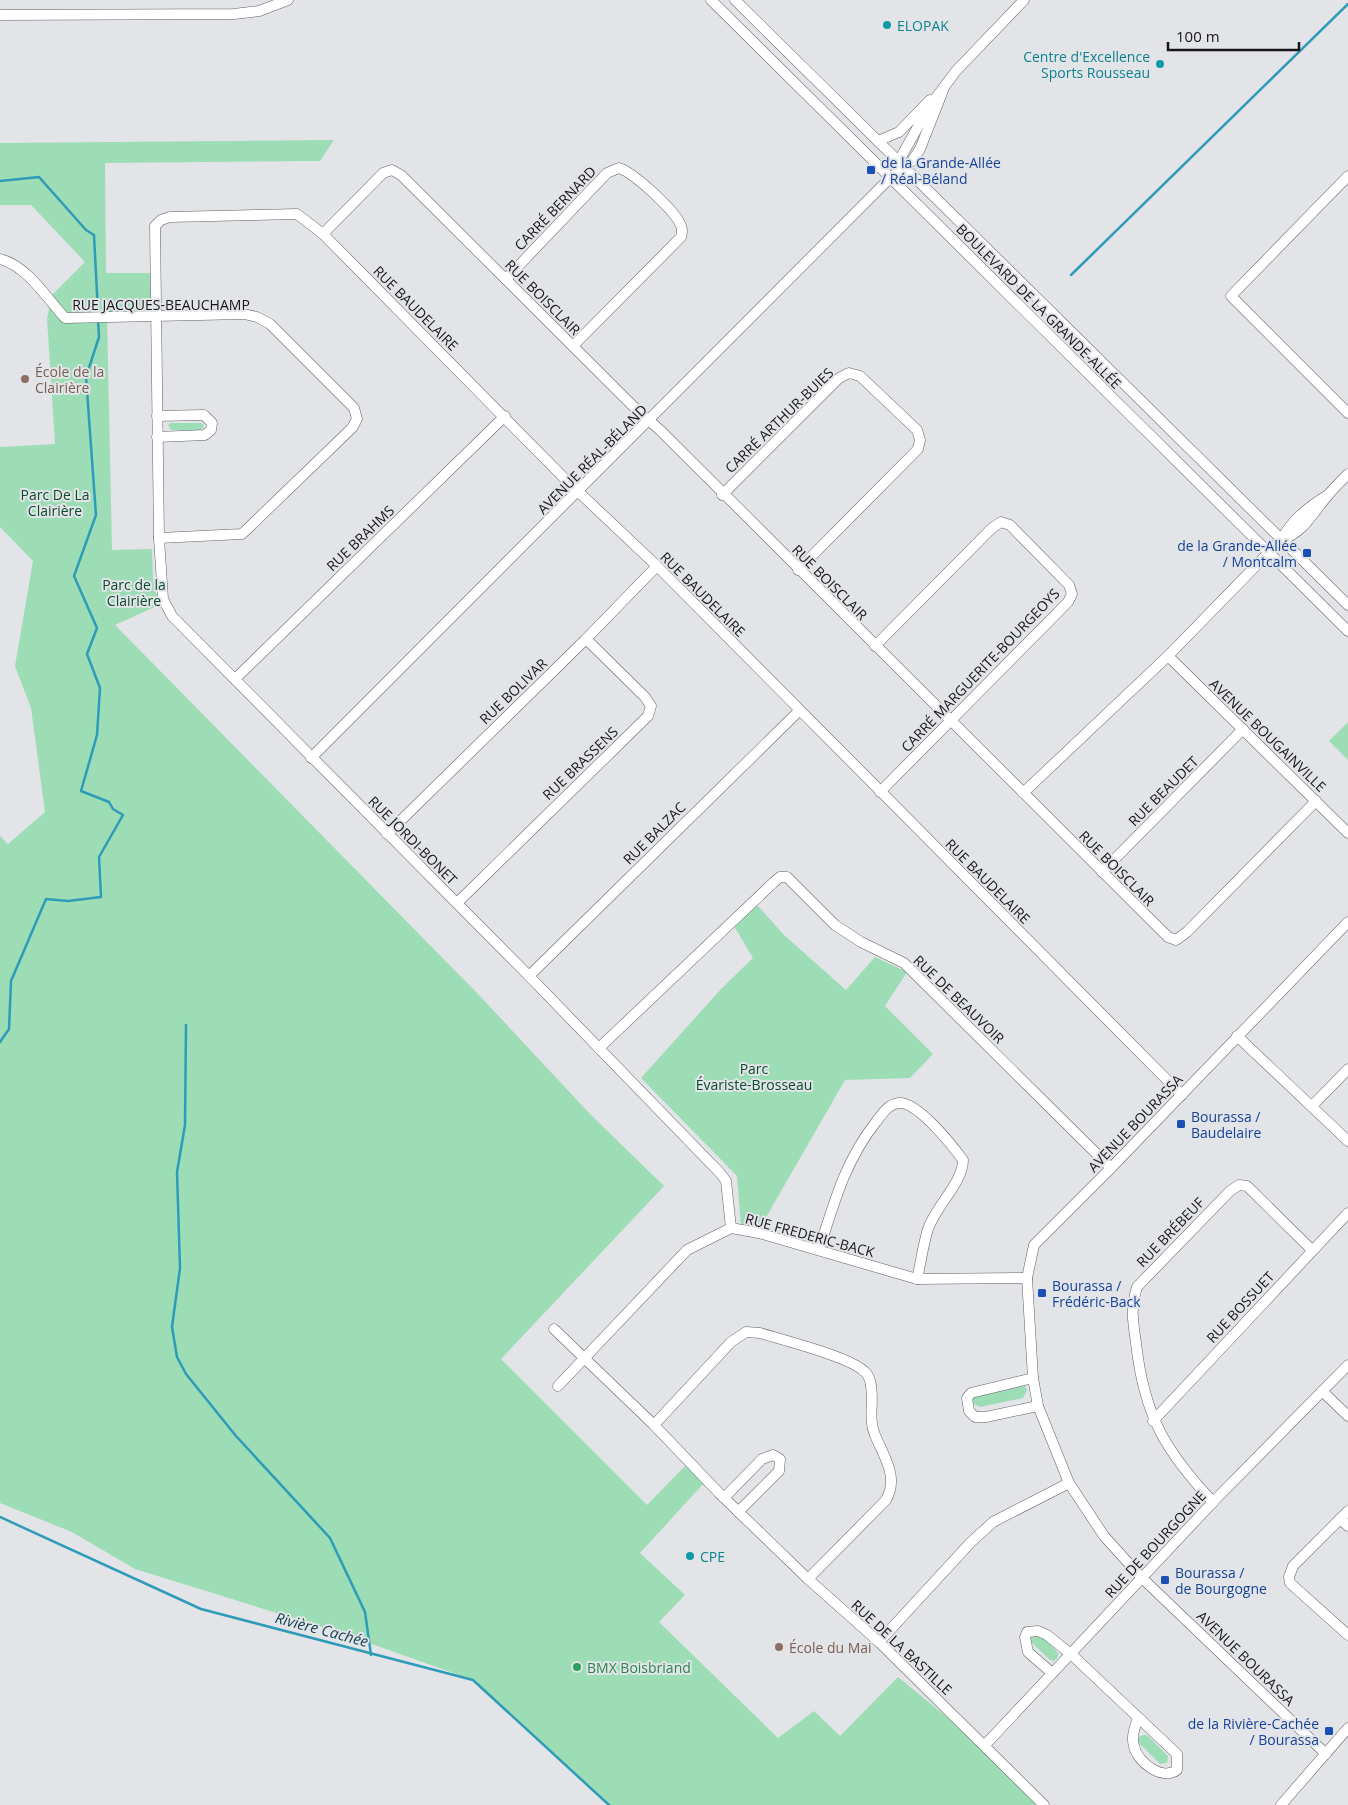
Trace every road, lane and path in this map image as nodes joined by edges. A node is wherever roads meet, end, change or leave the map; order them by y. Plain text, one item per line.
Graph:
1 (288, 0) edge
2 (711, 0) edge
3 (735, 0) edge
4 (1024, 0) edge
5 (0, 15) edge
6 (944, 88) junction
7 (878, 141) junction
8 (901, 165) junction
9 (1348, 176) edge
10 (890, 178) junction
11 (161, 220) joint
12 (323, 234) junction
13 (0, 259) edge
14 (506, 279) junction
15 (157, 316) junction
16 (573, 346) junction
17 (1348, 413) edge
18 (157, 416) junction
19 (505, 416) junction
20 (649, 421) junction
21 (157, 437) junction
22 (1348, 474) edge
23 (578, 492) junction
24 (722, 495) junction
25 (159, 538) junction
26 (1281, 540) junction
27 (1269, 552) junction
28 (657, 566) junction
29 (798, 570) junction
30 (1348, 605) edge
31 (1348, 630) edge
32 (586, 639) junction
33 (875, 646) junction
34 (1168, 656) junction
35 (235, 679) junction
36 (798, 711) junction
37 (950, 721) junction
38 (1243, 729) junction
39 (311, 758) junction
40 (880, 792) junction
41 (1023, 794) junction
42 (1316, 801) junction
43 (1348, 833) edge
44 (387, 834) junction
45 (1102, 872) junction
46 (457, 903) junction
47 (1348, 922) edge
48 (530, 976) junction
49 (1237, 1036) junction
50 (599, 1048) junction
51 (1348, 1069) edge
52 (1182, 1095) junction
53 (1312, 1106) junction
54 (1348, 1141) edge
55 (1111, 1168) junction
56 (1348, 1214) edge
57 (731, 1228) junction
58 (819, 1250) junction
59 (1312, 1250) junction
60 (1027, 1278) junction
61 (917, 1279) junction
62 (554, 1329) dead end
63 (585, 1357) junction
64 (1348, 1365) edge
65 (1033, 1378) junction
66 (558, 1386) dead end
67 (1322, 1391) junction
68 (1038, 1406) junction
69 (1348, 1416) edge
70 (1153, 1421) junction
71 (654, 1425) junction
72 (1069, 1483) junction
73 (724, 1498) junction
74 (1213, 1502) junction
75 (1348, 1511) edge
76 (738, 1512) junction
77 (1344, 1523) edge
78 (1142, 1578) junction
79 (808, 1579) junction
80 (1348, 1635) edge
81 (879, 1642) junction
82 (1072, 1655) junction
83 (1052, 1673) junction
84 (1138, 1718) junction
85 (1348, 1728) edge
86 (985, 1745) junction
87 (1326, 1754) junction
88 (1044, 1805) edge
89 (1281, 1805) edge

1 - 5 street
2 - 10 street, BOULEVARD DE LA GRANDE-ALLÉE
3 - 7 street, BOULEVARD DE LA GRANDE-ALLÉE
4 - 6 street
6 - 7 street
6 - 8 street, AVENUE RÉAL-BÉLAND
7 - 8 street, BOULEVARD DE LA GRANDE-ALLÉE
8 - 10 street, AVENUE RÉAL-BÉLAND
8 - 26 street, BOULEVARD DE LA GRANDE-ALLÉE
9 - 17 street
10 - 20 street, AVENUE RÉAL-BÉLAND
10 - 27 street, BOULEVARD DE LA GRANDE-ALLÉE
11 - 12 street, RUE BAUDELAIRE
11 - 15 street, RUE JORDI-BONET
12 - 14 street, RUE BOISCLAIR
12 - 19 street, RUE BAUDELAIRE
13 - 15 street, RUE JACQUES-BEAUCHAMP
14 - 16 street, RUE BOISCLAIR
14 - 16 street, CARRÉ BERNARD
15 - 18 street, RUE JORDI-BONET
15 - 25 street, RUE JACQUES-BEAUCHAMP
16 - 20 street, RUE BOISCLAIR
18 - 21 street, RUE JORDI-BONET
18 - 21 street
19 - 23 street, RUE BAUDELAIRE
19 - 35 street, RUE BRAHMS
20 - 23 street, AVENUE RÉAL-BÉLAND
20 - 24 street, RUE BOISCLAIR
21 - 25 street, RUE JORDI-BONET
22 - 26 street
23 - 28 street, RUE BAUDELAIRE
23 - 39 street, AVENUE RÉAL-BÉLAND
24 - 29 street, RUE BOISCLAIR
24 - 29 street, CARRÉ ARTHUR-BUIES
25 - 35 street, RUE JORDI-BONET
26 - 27 street
26 - 30 street, BOULEVARD DE LA GRANDE-ALLÉE
27 - 31 street, BOULEVARD DE LA GRANDE-ALLÉE
27 - 34 street
28 - 32 street, RUE BOLIVAR
28 - 36 street, RUE BAUDELAIRE
29 - 33 street, RUE BOISCLAIR
32 - 44 street, RUE BOLIVAR
32 - 46 street, RUE BRASSENS
33 - 37 street, RUE BOISCLAIR
33 - 37 street, CARRÉ MARGUERITE-BOURGEOYS
34 - 38 street, AVENUE BOUGAINVILLE
34 - 41 street
35 - 39 street, RUE JORDI-BONET
36 - 40 street, RUE BAUDELAIRE
36 - 48 street, RUE BALZAC
37 - 40 street, CARRÉ MARGUERITE-BOURGEOYS
37 - 41 street, RUE BOISCLAIR
38 - 42 street, AVENUE BOUGAINVILLE
38 - 45 street, RUE BEAUDET
39 - 44 street, RUE JORDI-BONET
40 - 52 street, RUE BAUDELAIRE
41 - 45 street, RUE BOISCLAIR
42 - 43 street, AVENUE BOUGAINVILLE
42 - 45 street, RUE BOISCLAIR
44 - 46 street, RUE JORDI-BONET
46 - 48 street, RUE JORDI-BONET
47 - 49 street, AVENUE BOURASSA
48 - 50 street, RUE JORDI-BONET
49 - 52 street, AVENUE BOURASSA
49 - 53 street
50 - 55 street, RUE DE BEAUVOIR
50 - 57 street, RUE JORDI-BONET
51 - 53 street
52 - 55 street, AVENUE BOURASSA
53 - 54 street
55 - 60 street, AVENUE BOURASSA
56 - 59 street, RUE BOSSUET
57 - 58 street, RUE FREDERIC-BACK
57 - 63 street, RUE FREDERIC-BACK
58 - 61 street, RUE FREDERIC-BACK
58 - 61 street
59 - 70 street, RUE BOSSUET
59 - 70 street, RUE BRÉBEUF
60 - 61 street, RUE FREDERIC-BACK
60 - 65 street, AVENUE BOURASSA
62 - 63 street, RUE DE LA BASTILLE
63 - 66 street, RUE FREDERIC-BACK
63 - 71 street, RUE DE LA BASTILLE
64 - 67 street, RUE DE BOURGOGNE
65 - 68 street, AVENUE BOURASSA
65 - 68 street
67 - 69 street
67 - 74 street, RUE DE BOURGOGNE
68 - 72 street, AVENUE BOURASSA
70 - 74 street, RUE BRÉBEUF
71 - 73 street, RUE DE LA BASTILLE
71 - 79 street
72 - 78 street, AVENUE BOURASSA
72 - 81 street
73 - 76 street, RUE DE LA BASTILLE
73 - 76 street
74 - 78 street, RUE DE BOURGOGNE
75 - 77 street
76 - 79 street, RUE DE LA BASTILLE
77 - 80 street
78 - 82 street, RUE DE BOURGOGNE
78 - 87 street, AVENUE BOURASSA
79 - 81 street, RUE DE LA BASTILLE
81 - 86 street, RUE DE LA BASTILLE
82 - 83 street, RUE DE BOURGOGNE
82 - 83 street
82 - 84 street
83 - 86 street, RUE DE BOURGOGNE
84 - 84 street
85 - 87 street
86 - 88 street, RUE DE LA BASTILLE
87 - 89 street

